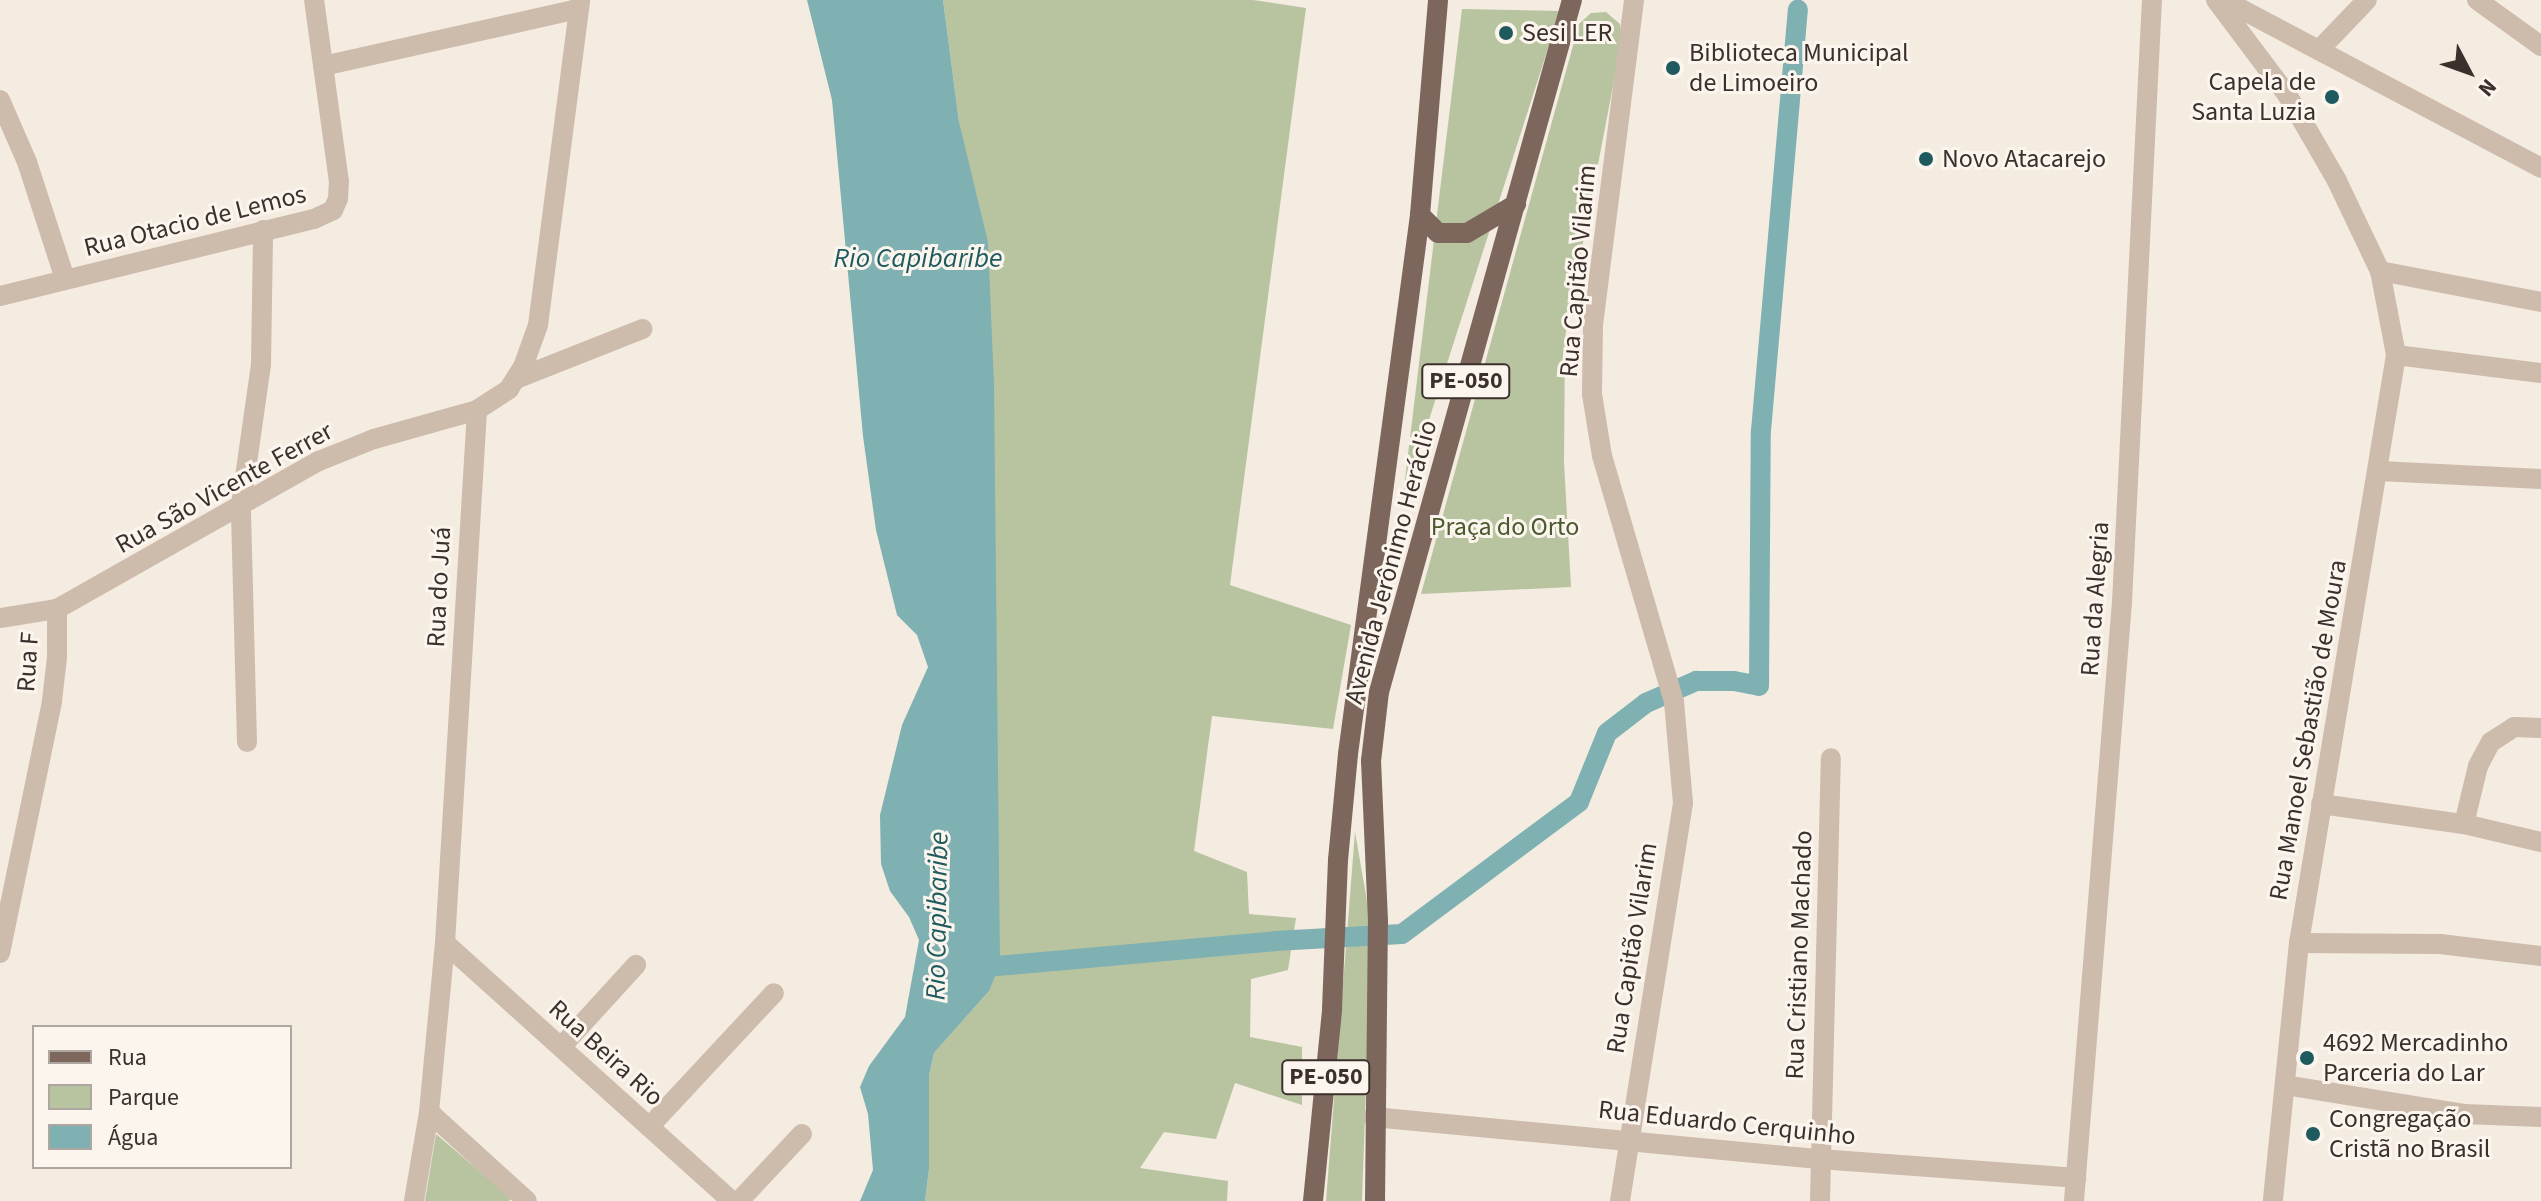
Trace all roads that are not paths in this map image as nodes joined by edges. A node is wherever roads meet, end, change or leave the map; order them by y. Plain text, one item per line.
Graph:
1 (314, 0) edge
2 (1438, 0) edge
3 (1634, 0) edge
4 (2152, 0) edge
5 (2216, 0) edge
6 (2224, 0) edge
7 (2367, 0) edge
8 (2477, 0) edge
9 (1574, 1) edge
10 (579, 5) edge
11 (2541, 46) edge
12 (2319, 50) junction
13 (323, 66) junction
14 (0, 100) edge
15 (2541, 168) edge
16 (1516, 204) junction
17 (1420, 215) junction
18 (263, 230) junction
19 (2380, 271) junction
20 (65, 279) junction
21 (0, 296) edge
22 (2541, 302) edge
23 (642, 329) dead end
24 (2396, 355) junction
25 (2541, 373) edge
26 (516, 379) junction
27 (477, 410) junction
28 (2379, 471) junction
29 (2541, 479) edge
30 (241, 505) junction
31 (57, 609) junction
32 (0, 618) edge
33 (2541, 728) edge
34 (247, 742) dead end
35 (1831, 758) dead end
36 (2321, 804) junction
37 (2464, 824) junction
38 (2541, 842) edge
39 (445, 943) junction
40 (2299, 943) junction
41 (0, 953) edge
42 (2541, 956) edge
43 (636, 965) dead end
44 (774, 993) dead end
45 (562, 1046) junction
46 (2285, 1085) junction
47 (429, 1112) junction
48 (1373, 1117) junction
49 (2541, 1117) edge
50 (649, 1127) junction
51 (802, 1134) dead end
52 (1627, 1139) junction
53 (1819, 1159) junction
54 (2076, 1178) junction
55 (524, 1200) edge
56 (414, 1201) edge
57 (732, 1201) edge
58 (739, 1201) edge
59 (1313, 1201) edge
60 (1375, 1201) edge
61 (1620, 1201) edge
62 (1820, 1201) edge
63 (2074, 1201) edge
64 (2273, 1201) edge

1 - 13 street, Rua Otacio de Lemos
2 - 17 main road, Avenida Jerônimo Heráclio / PE-050
3 - 52 street, Rua Capitão Vilarim
4 - 54 street, Rua da Alegria
5 - 19 street, Rua Manoel Sebastião de Moura
6 - 12 street
7 - 12 street
8 - 11 street
9 - 16 main road, Avenida Jerônimo Heráclio / PE-050
10 - 13 street
10 - 26 street
12 - 15 street
13 - 18 street, Rua Otacio de Lemos
14 - 20 street
16 - 17 main road
16 - 48 main road, Avenida Jerônimo Heráclio / PE-050
17 - 59 main road, Avenida Jerônimo Heráclio / PE-050
18 - 20 street, Rua Otacio de Lemos
18 - 30 street
19 - 22 street
19 - 24 street, Rua Manoel Sebastião de Moura
20 - 21 street, Rua Otacio de Lemos
23 - 26 street
24 - 25 street
24 - 28 street, Rua Manoel Sebastião de Moura
26 - 27 street
27 - 30 street, Rua São Vicente Ferrer
27 - 39 street, Rua do Juá
28 - 29 street
28 - 36 street, Rua Manoel Sebastião de Moura
30 - 31 street, Rua São Vicente Ferrer
30 - 34 street
31 - 32 street, Rua São Vicente Ferrer
31 - 41 street, Rua F
33 - 37 street
35 - 53 street, Rua Cristiano Machado
36 - 37 street
36 - 40 street, Rua Manoel Sebastião de Moura
37 - 38 street
39 - 45 street, Rua Beira Rio
39 - 47 street, Rua do Juá
40 - 42 street
40 - 46 street, Rua Manoel Sebastião de Moura
43 - 45 street
44 - 50 street
45 - 50 street, Rua Beira Rio
46 - 49 street
46 - 64 street, Rua Manoel Sebastião de Moura
47 - 55 street
47 - 56 street, Rua do Juá
48 - 52 street, Rua Eduardo Cerquinho
48 - 60 main road, Avenida Jerônimo Heráclio / PE-050
50 - 57 street, Rua Beira Rio
51 - 58 street
52 - 53 street, Rua Eduardo Cerquinho
52 - 61 street, Rua Capitão Vilarim
53 - 54 street, Rua Eduardo Cerquinho
53 - 62 street, Rua Cristiano Machado
54 - 63 street, Rua da Alegria

